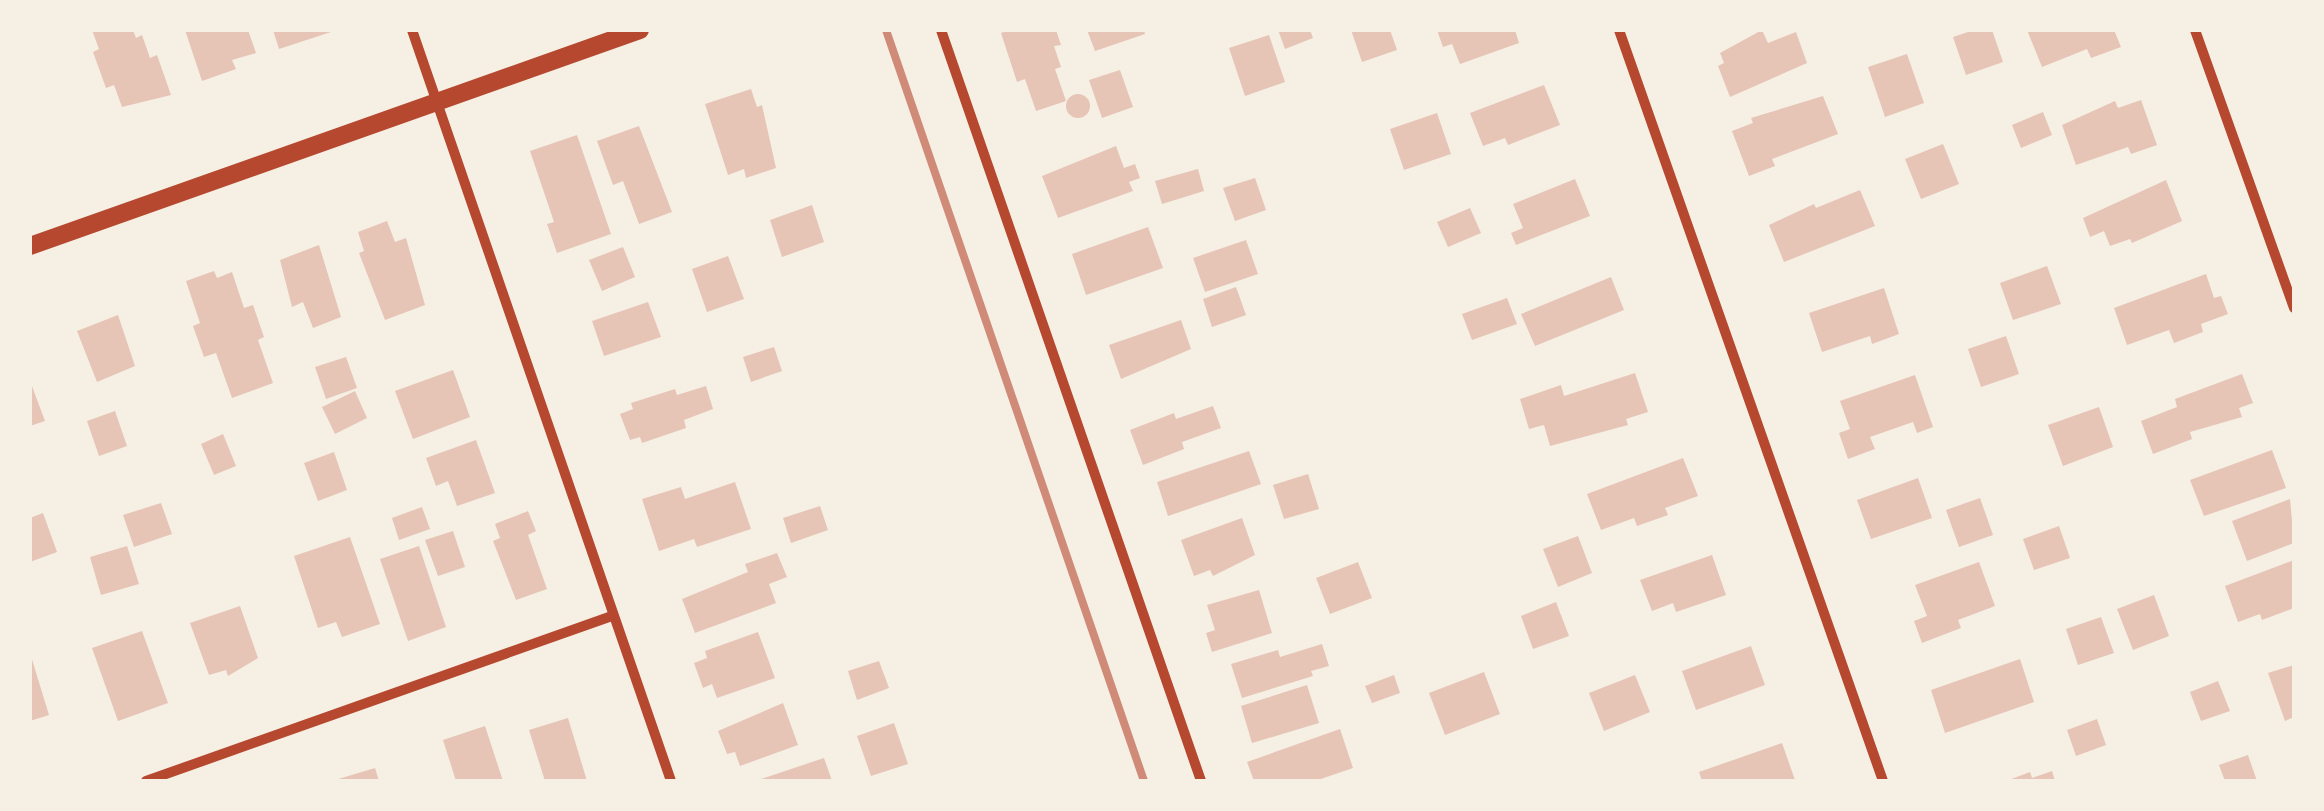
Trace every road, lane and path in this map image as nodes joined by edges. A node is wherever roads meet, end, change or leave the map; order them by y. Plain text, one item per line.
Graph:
1 (412, 30) edge
2 (640, 30) edge
3 (941, 30) edge
4 (1619, 30) edge
5 (2195, 30) edge
6 (437, 101) junction
7 (30, 246) edge
8 (2294, 308) edge
9 (612, 616) junction
10 (146, 781) edge
11 (671, 781) edge
12 (1201, 781) edge
13 (1883, 781) edge

1 - 6 street
2 - 6 street
3 - 12 street
4 - 13 street
5 - 8 street
6 - 7 street
6 - 9 street
9 - 10 street
9 - 11 street

